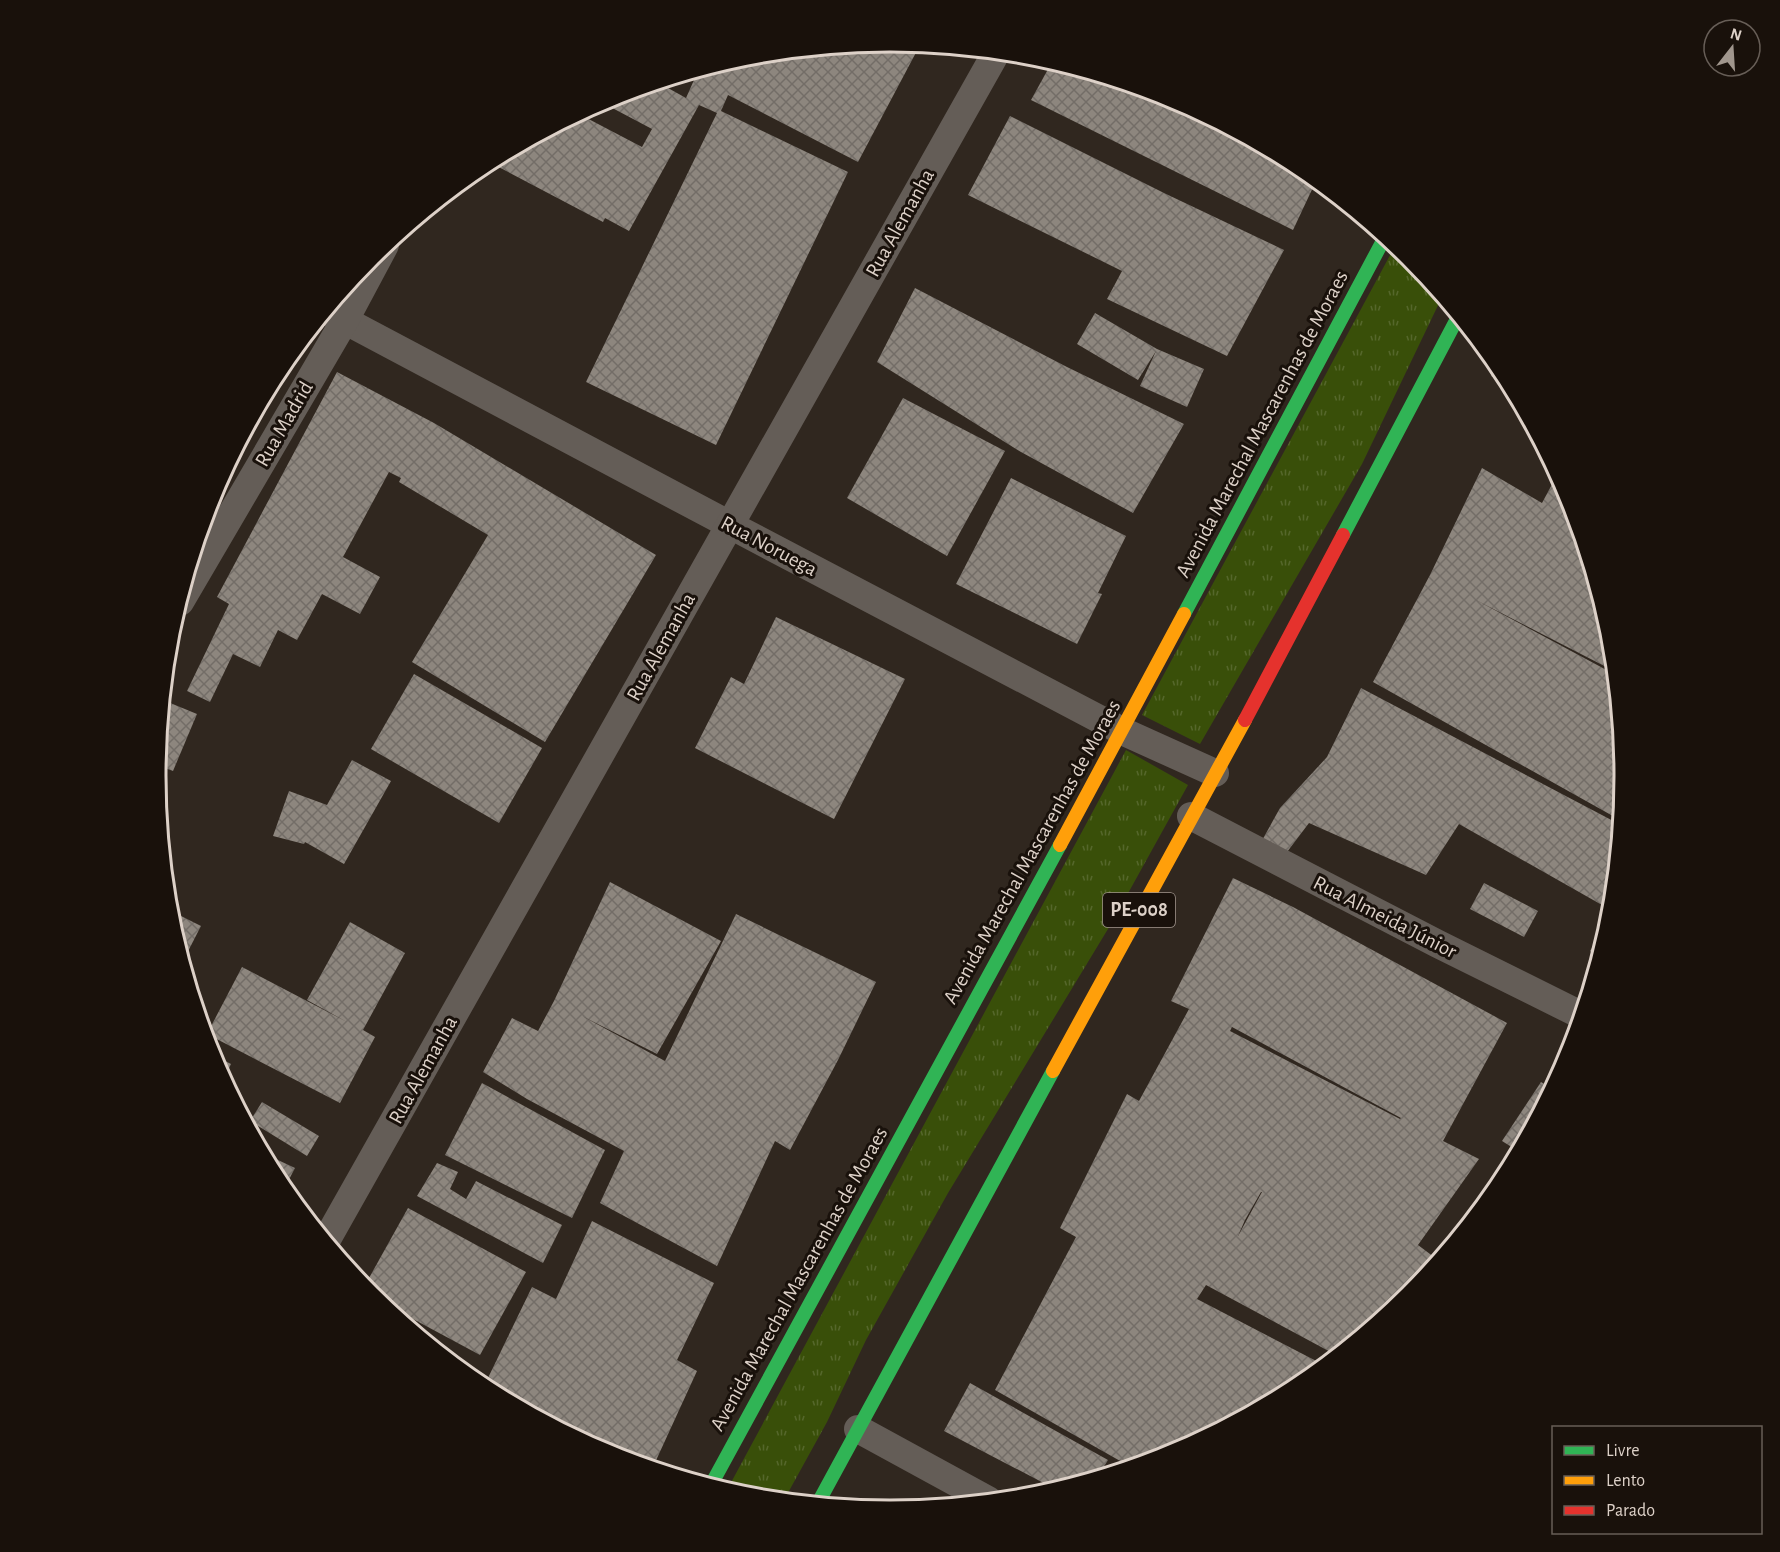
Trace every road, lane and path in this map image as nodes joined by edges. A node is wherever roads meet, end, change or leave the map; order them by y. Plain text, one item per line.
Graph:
1 (991, 60) edge
2 (1381, 245) edge
3 (351, 293) edge
4 (336, 315) edge
5 (1454, 324) edge
6 (730, 525) junction
7 (196, 573) edge
8 (1122, 730) junction
9 (1215, 773) junction
10 (1191, 816) junction
11 (1574, 1012) edge
12 (330, 1234) edge
13 (858, 1429) junction
14 (715, 1478) edge
15 (977, 1494) edge
16 (822, 1496) edge

1 - 6 street, Rua Alemanha
2 - 8 highway, Avenida Marechal Mascarenhas de Moraes
3 - 4 street, Rua Madrid
4 - 6 street, Rua Noruega
4 - 7 street, Rua Madrid
5 - 9 highway, PE-008
6 - 8 street, Rua Noruega
6 - 12 street, Rua Alemanha
8 - 9 street, Rua Noruega
8 - 14 highway, Avenida Marechal Mascarenhas de Moraes
9 - 10 highway, PE-008
10 - 11 street, Rua Almeida Júnior
10 - 13 highway, PE-008
13 - 15 street
13 - 16 highway, PE-008

